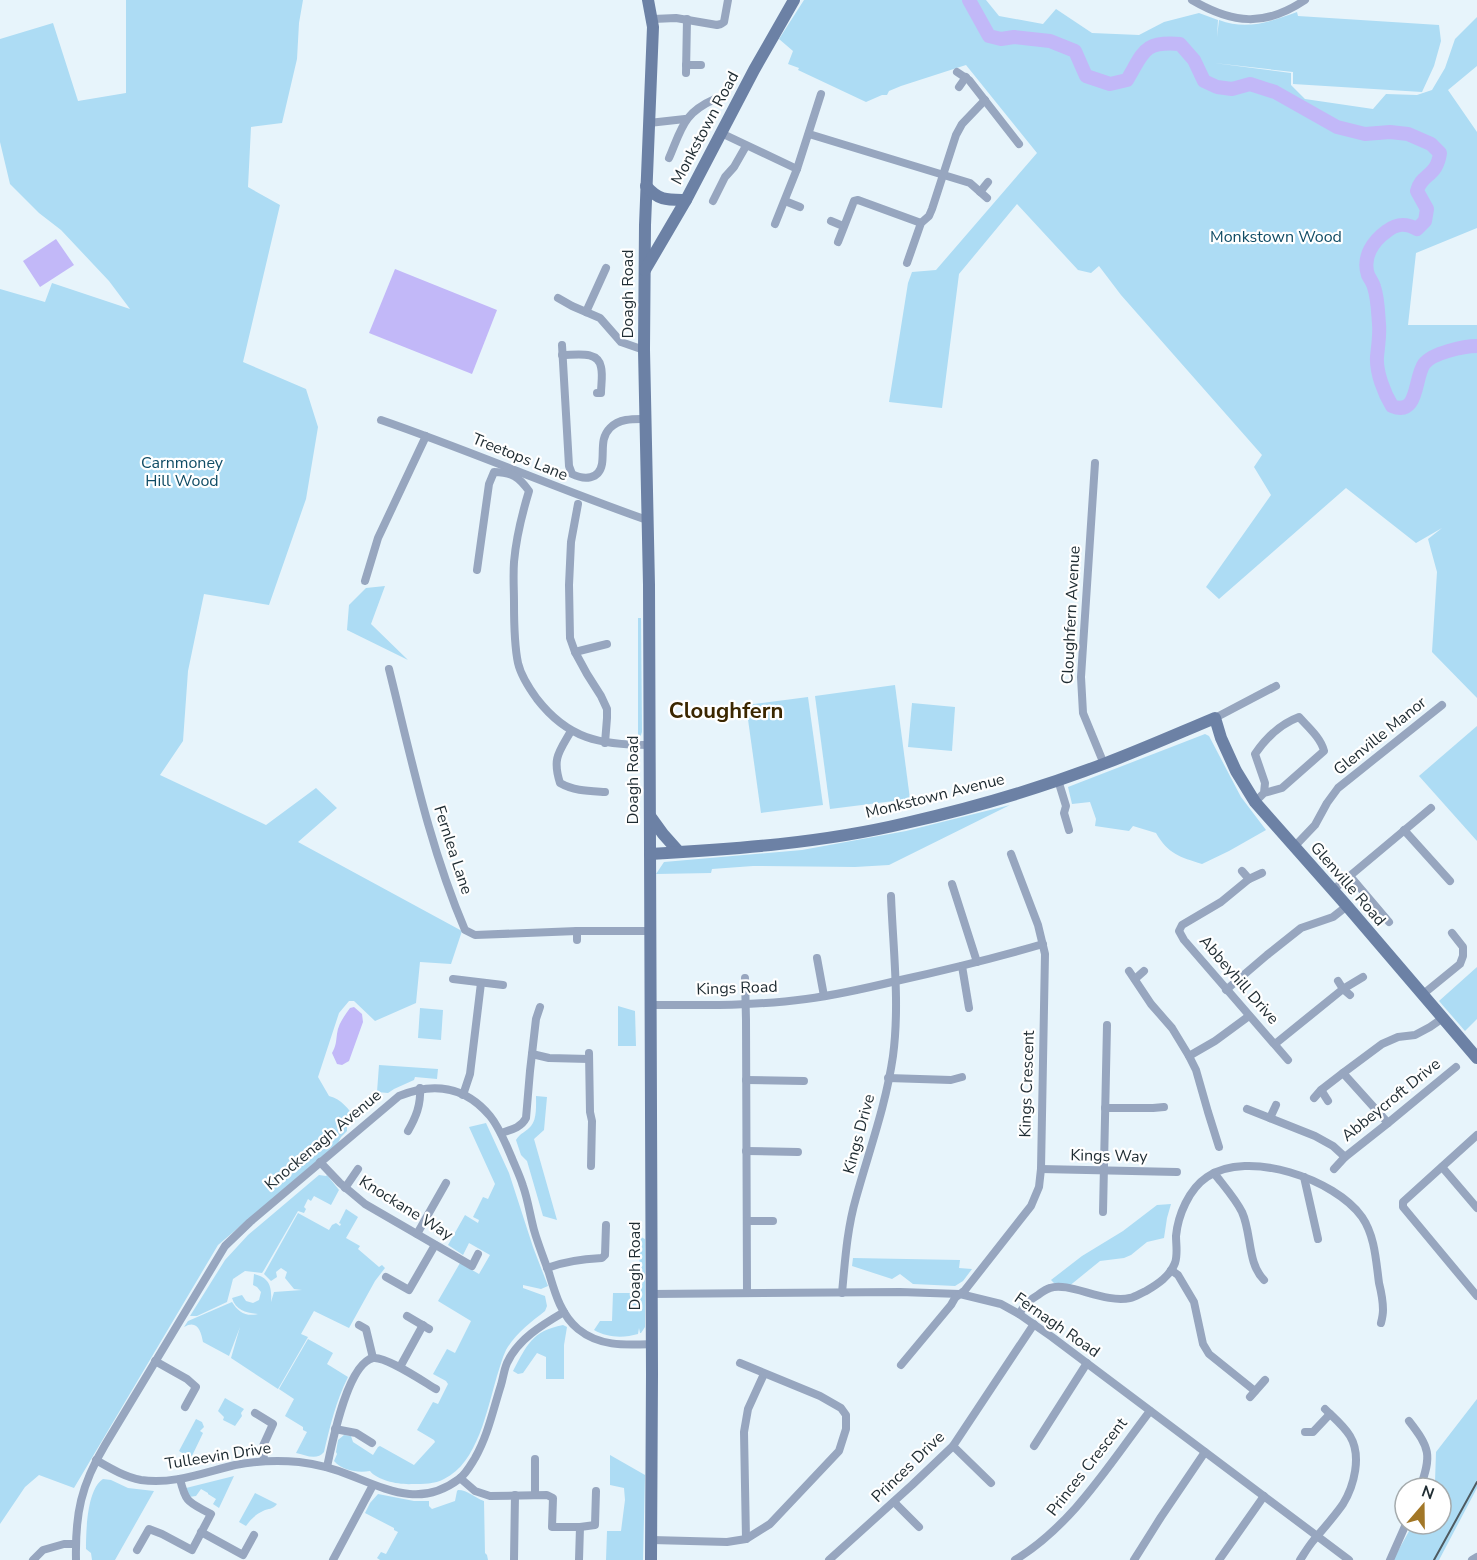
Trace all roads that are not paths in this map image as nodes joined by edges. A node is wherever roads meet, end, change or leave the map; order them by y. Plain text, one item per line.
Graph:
1 (648, 0) edge
2 (728, 0) edge
3 (794, 0) edge
4 (1192, 0) edge
5 (1305, 0) edge
6 (652, 19) junction
7 (687, 19) junction
8 (701, 65) dead end
9 (957, 72) dead end
10 (966, 77) junction
11 (959, 87) dead end
12 (821, 94) dead end
13 (715, 99) dead end
14 (985, 100) junction
15 (685, 119) junction
16 (649, 123) junction
17 (721, 133) junction
18 (809, 134) junction
19 (1019, 144) dead end
20 (746, 146) junction
21 (669, 158) dead end
22 (797, 169) junction
23 (943, 175) junction
24 (988, 182) dead end
25 (646, 186) junction
26 (718, 197) dead end
27 (686, 200) junction
28 (785, 201) junction
29 (800, 207) dead end
30 (831, 221) dead end
31 (921, 223) junction
32 (775, 224) dead end
33 (843, 226) junction
34 (837, 242) dead end
35 (907, 263) dead end
36 (606, 268) dead end
37 (644, 271) junction
38 (558, 298) dead end
39 (586, 312) junction
40 (562, 345) dead end
41 (644, 350) junction
42 (562, 355) junction
43 (597, 393) dead end
44 (646, 419) junction
45 (381, 420) dead end
46 (426, 436) junction
47 (1095, 463) dead end
48 (578, 504) dead end
49 (648, 520) junction
50 (477, 570) dead end
51 (365, 581) dead end
52 (607, 644) dead end
53 (575, 652) junction
54 (389, 669) dead end
55 (1276, 686) dead end
56 (1442, 705) dead end
57 (1215, 718) junction
58 (571, 731) junction
59 (605, 743) junction
60 (649, 745) junction
61 (1104, 764) junction
62 (1058, 780) junction
63 (605, 792) dead end
64 (1259, 797) junction
65 (1431, 808) dead end
66 (650, 815) junction
67 (1069, 830) dead end
68 (1404, 830) junction
69 (1294, 847) junction
70 (679, 852) junction
71 (650, 854) junction
72 (1011, 854) dead end
73 (1242, 870) dead end
74 (1262, 873) dead end
75 (1350, 876) junction
76 (1249, 879) junction
77 (1449, 882) dead end
78 (952, 884) dead end
79 (1333, 890) junction
80 (891, 896) dead end
81 (1347, 906) junction
82 (1389, 922) dead end
83 (651, 931) junction
84 (1452, 933) dead end
85 (1043, 944) junction
86 (817, 958) dead end
87 (977, 962) junction
88 (962, 966) junction
89 (1144, 971) dead end
90 (1363, 977) dead end
91 (745, 978) dead end
92 (453, 979) dead end
93 (895, 981) junction
94 (480, 983) junction
95 (503, 985) dead end
96 (1226, 990) junction
97 (1422, 995) junction
98 (824, 996) junction
99 (746, 1004) junction
100 (650, 1005) junction
101 (540, 1007) dead end
102 (969, 1008) dead end
103 (1249, 1016) junction
104 (1443, 1018) junction
105 (1107, 1024) dead end
106 (1275, 1044) junction
107 (532, 1054) junction
108 (1189, 1056) junction
109 (1477, 1058) edge
110 (1288, 1060) dead end
111 (1456, 1067) dead end
112 (1343, 1072) junction
113 (962, 1077) dead end
114 (888, 1078) junction
115 (746, 1080) junction
116 (804, 1081) dead end
117 (420, 1089) junction
118 (1321, 1090) junction
119 (463, 1095) junction
120 (1314, 1098) dead end
121 (1328, 1101) dead end
122 (1276, 1105) dead end
123 (1164, 1107) dead end
124 (1105, 1108) junction
125 (1247, 1109) dead end
126 (1270, 1118) junction
127 (1223, 1121) dead end
128 (1211, 1123) junction
129 (1388, 1124) junction
130 (408, 1131) dead end
131 (501, 1133) junction
132 (1477, 1135) edge
133 (1219, 1147) dead end
134 (746, 1151) junction
135 (798, 1152) dead end
136 (1345, 1157) junction
137 (320, 1162) junction
138 (591, 1164) dead end
139 (1442, 1167) junction
140 (358, 1169) dead end
141 (1041, 1169) junction
142 (1334, 1169) dead end
143 (1104, 1171) junction
144 (1177, 1172) dead end
145 (1214, 1173) junction
146 (1304, 1178) junction
147 (446, 1183) dead end
148 (345, 1188) junction
149 (1477, 1208) edge
150 (1102, 1212) dead end
151 (747, 1221) junction
152 (773, 1221) dead end
153 (606, 1225) dead end
154 (417, 1234) junction
155 (1318, 1239) dead end
156 (435, 1245) junction
157 (478, 1254) dead end
158 (547, 1268) junction
159 (1171, 1270) junction
160 (386, 1276) dead end
161 (1264, 1280) dead end
162 (747, 1293) junction
163 (842, 1293) junction
164 (651, 1294) junction
165 (960, 1294) junction
166 (1477, 1296) edge
167 (564, 1312) junction
168 (1019, 1314) junction
169 (407, 1316) dead end
170 (1381, 1323) dead end
171 (1034, 1324) junction
172 (359, 1325) dead end
173 (652, 1344) junction
174 (373, 1358) junction
175 (155, 1361) junction
176 (740, 1363) dead end
177 (1087, 1363) junction
178 (901, 1365) dead end
179 (400, 1367) junction
180 (764, 1374) junction
181 (1265, 1380) dead end
182 (436, 1389) dead end
183 (185, 1407) dead end
184 (1150, 1410) junction
185 (255, 1413) dead end
186 (1409, 1421) dead end
187 (335, 1429) junction
188 (1305, 1432) dead end
189 (372, 1443) dead end
190 (953, 1446) junction
191 (1034, 1446) dead end
192 (1205, 1452) junction
193 (535, 1459) dead end
194 (96, 1460) junction
195 (264, 1461) junction
196 (327, 1467) junction
197 (1424, 1476) edge
198 (460, 1478) junction
199 (180, 1479) junction
200 (991, 1483) dead end
201 (373, 1485) junction
202 (596, 1491) dead end
203 (535, 1495) junction
204 (515, 1496) junction
205 (1264, 1496) junction
206 (894, 1502) junction
207 (580, 1527) junction
208 (919, 1527) dead end
209 (201, 1532) junction
210 (254, 1535) dead end
211 (1318, 1536) junction
212 (1401, 1536) edge
213 (746, 1539) junction
214 (652, 1540) junction
215 (76, 1544) junction
216 (137, 1550) dead end
217 (837, 1553) junction
218 (1477, 1557) edge
219 (33, 1560) edge
220 (76, 1560) edge
221 (333, 1560) edge
222 (514, 1560) edge
223 (579, 1560) edge
224 (651, 1560) edge
225 (829, 1560) edge
226 (843, 1560) edge
227 (1015, 1560) edge
228 (1134, 1560) edge
229 (1219, 1560) edge
230 (1300, 1560) edge
231 (1349, 1560) edge
232 (1390, 1560) edge
233 (1472, 1560) edge

1 - 6 main road, Doagh Road
2 - 7 street
3 - 17 main road, Monkstown Road
4 - 5 street
6 - 7 street
6 - 16 main road, Doagh Road
7 - 8 street
9 - 10 street
10 - 11 street
10 - 14 street
12 - 18 street
13 - 15 street
14 - 19 street
14 - 23 street
15 - 16 street
15 - 21 street
16 - 25 main road, Doagh Road
17 - 20 street
17 - 27 main road, Monkstown Road
18 - 22 street
18 - 23 street
20 - 22 street
20 - 26 street
22 - 28 street
23 - 24 street
23 - 31 street
25 - 27 main road
25 - 37 main road, Doagh Road
27 - 37 main road, Monkstown Road
28 - 29 street
28 - 32 street
30 - 33 street
31 - 33 street
31 - 35 street
33 - 34 street
36 - 39 street
37 - 41 main road, Doagh Road
38 - 39 street
39 - 41 street
40 - 42 street
41 - 44 main road, Doagh Road
42 - 43 street
42 - 44 street
44 - 49 main road, Doagh Road
45 - 46 street, Treetops Lane
46 - 49 street, Treetops Lane
46 - 51 street
47 - 61 street, Cloughfern Avenue
48 - 53 street
49 - 60 main road, Doagh Road
50 - 58 street
52 - 53 street
53 - 59 street
54 - 83 street, Fernlea Lane
55 - 57 street
56 - 69 street, Glenville Manor
57 - 61 main road, Monkstown Avenue
57 - 64 main road, Glenville Road
58 - 59 street
58 - 63 street
59 - 60 street
60 - 66 main road, Doagh Road
61 - 62 main road, Monkstown Avenue
62 - 67 street
62 - 70 main road, Monkstown Avenue
64 - 64 street
64 - 69 main road, Glenville Road
65 - 68 street
66 - 70 main road
66 - 71 main road, Doagh Road
68 - 75 street
68 - 77 street
69 - 79 main road, Glenville Road
70 - 71 main road, Monkstown Avenue
71 - 83 main road, Doagh Road
72 - 85 street, Kings Crescent
73 - 76 street
74 - 76 street, Abbeyhill Drive
75 - 79 street
75 - 82 street
76 - 96 street, Abbeyhill Drive
78 - 87 street
79 - 81 main road, Glenville Road
80 - 93 street
81 - 96 street
81 - 97 main road, Glenville Road
83 - 100 main road, Doagh Road
84 - 97 street
85 - 87 street, Kings Road
85 - 141 street, Kings Crescent
86 - 98 street
87 - 88 street, Kings Road
88 - 93 street, Kings Road
88 - 102 street
89 - 108 street
90 - 106 street
91 - 99 street
92 - 94 street
93 - 98 street, Kings Road
93 - 114 street, Kings Drive
94 - 95 street
94 - 119 street
96 - 103 street, Abbeyhill Drive
97 - 104 main road, Glenville Road
98 - 99 street, Kings Road
99 - 100 street, Kings Road
99 - 115 street
100 - 164 main road, Doagh Road
101 - 107 street
103 - 106 street, Abbeyhill Drive
103 - 108 street
104 - 109 main road, Glenville Road
104 - 112 street
105 - 124 street
106 - 110 street, Abbeyhill Drive
107 - 131 street
107 - 138 street
108 - 128 street
111 - 129 street, Abbeycroft Drive
112 - 118 street
112 - 129 street
113 - 114 street
114 - 163 street, Kings Drive
115 - 116 street
115 - 134 street
117 - 119 street, Knockenagh Avenue
117 - 130 street
117 - 137 street, Knockenagh Avenue
118 - 120 street
118 - 121 street
119 - 131 street, Knockenagh Avenue
122 - 126 street
123 - 124 street
124 - 143 street
125 - 126 street, Abbeycroft Drive
126 - 136 street, Abbeycroft Drive
127 - 128 street
128 - 133 street
129 - 136 street, Abbeycroft Drive
131 - 158 street, Knockenagh Avenue
132 - 139 street
134 - 135 street
134 - 151 street
136 - 142 street, Abbeycroft Drive
137 - 148 street, Knockane Way
137 - 175 street, Knockenagh Avenue
139 - 149 street
139 - 166 street
140 - 148 street
141 - 143 street, Kings Way
141 - 165 street, Kings Crescent
143 - 144 street, Kings Way
143 - 150 street
145 - 146 street
145 - 159 street
145 - 161 street
146 - 155 street
146 - 170 street
147 - 154 street
148 - 154 street, Knockane Way
151 - 152 street
151 - 162 street
153 - 158 street
154 - 156 street, Knockane Way
156 - 157 street, Knockane Way
156 - 160 street
158 - 167 street, Knockenagh Avenue
159 - 168 street
159 - 181 street
162 - 163 street, Fernagh Road
162 - 164 street, Fernagh Road
163 - 165 street, Fernagh Road
164 - 173 main road, Doagh Road
165 - 168 street, Fernagh Road
165 - 178 street, Kings Crescent
167 - 173 street, Knockenagh Avenue
167 - 198 street, Tulleevin Drive
168 - 171 street, Fernagh Road
169 - 179 street
171 - 177 street, Fernagh Road
171 - 190 street, Princes Drive
172 - 174 street
173 - 214 main road, Doagh Road
174 - 179 street
174 - 187 street
175 - 183 street
175 - 194 street, Knockenagh Avenue
176 - 180 street
177 - 184 street, Fernagh Road
177 - 191 street
179 - 182 street
180 - 213 street
180 - 213 street
184 - 192 street, Fernagh Road
184 - 227 street, Princes Crescent
185 - 195 street
186 - 197 street
187 - 189 street
187 - 196 street
188 - 211 street
190 - 200 street
190 - 206 street, Princes Drive
192 - 205 street, Fernagh Road
192 - 228 street
193 - 203 street
194 - 199 street, Tulleevin Drive
194 - 215 street, Knockenagh Avenue
195 - 196 street, Tulleevin Drive
195 - 199 street, Tulleevin Drive
196 - 201 street, Tulleevin Drive
198 - 201 street, Tulleevin Drive
198 - 204 street
199 - 209 street
201 - 221 street
202 - 207 street
203 - 204 street
203 - 207 street
204 - 222 street
205 - 211 street, Fernagh Road
205 - 229 street
206 - 208 street
206 - 217 street, Princes Drive
207 - 223 street
209 - 210 street
209 - 216 street
211 - 230 street
211 - 231 street, Fernagh Road
212 - 232 street
213 - 214 street
214 - 224 main road, Doagh Road
215 - 219 street
215 - 220 street, Knockenagh Avenue
217 - 225 street, Princes Drive
217 - 226 street
218 - 233 street

